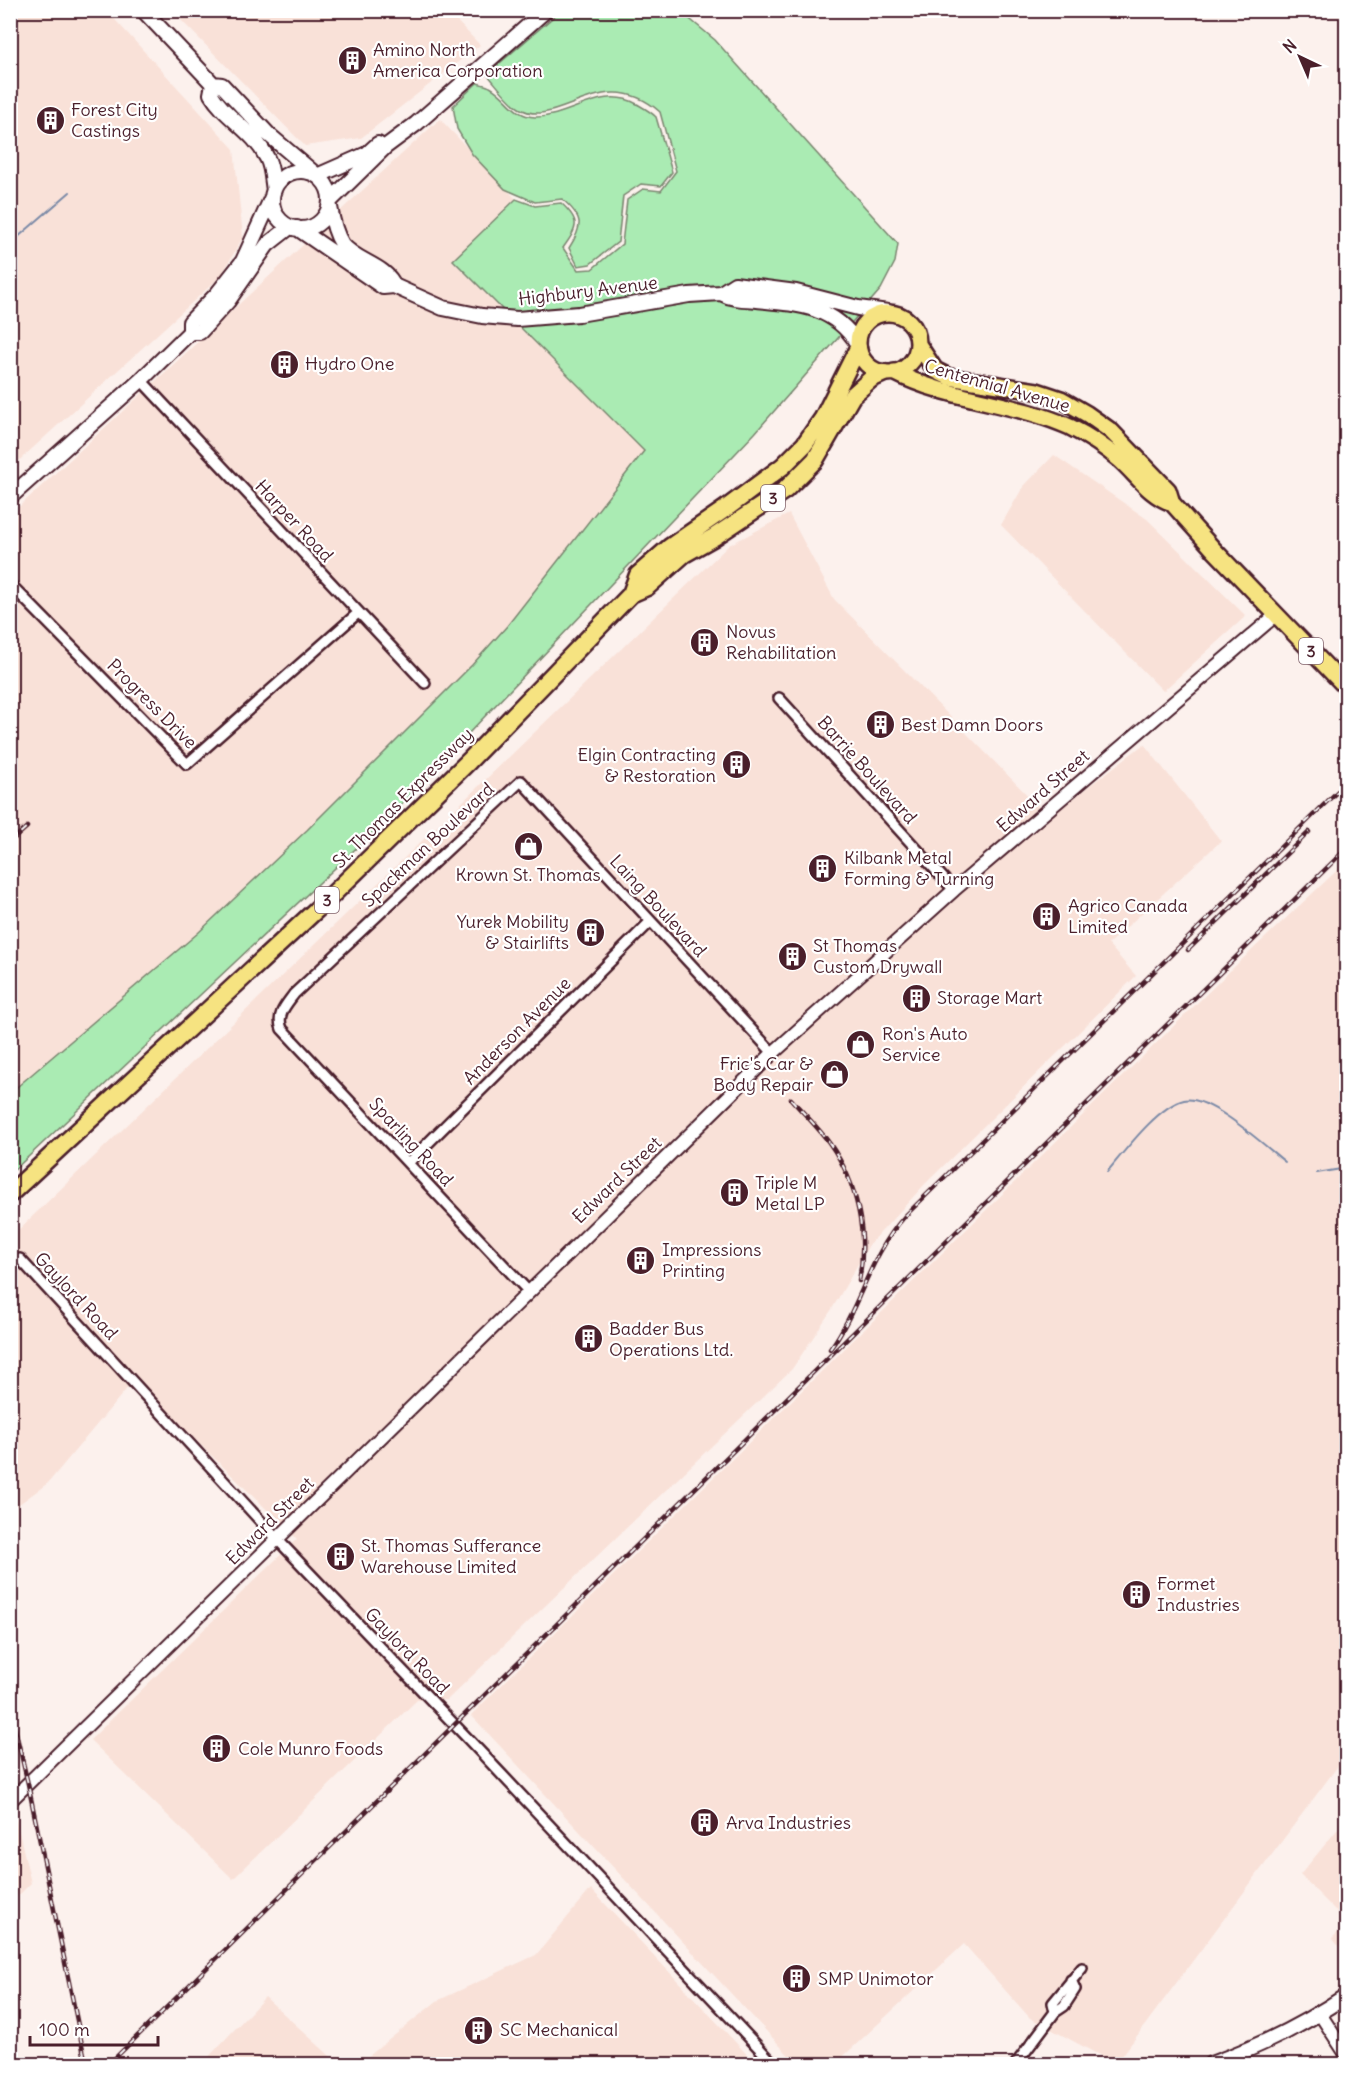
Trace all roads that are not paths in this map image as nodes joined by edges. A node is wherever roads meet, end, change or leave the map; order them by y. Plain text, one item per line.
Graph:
1 (143, 10) edge
2 (546, 10) edge
3 (213, 84) junction
4 (420, 119) junction
5 (316, 174) junction
6 (273, 193) junction
7 (330, 204) junction
8 (293, 227) junction
9 (394, 286) junction
10 (721, 292) junction
11 (888, 312) junction
12 (190, 332) junction
13 (918, 344) junction
14 (857, 346) junction
15 (889, 373) junction
16 (141, 380) junction
17 (10, 497) edge
18 (1172, 503) junction
19 (10, 584) edge
20 (631, 594) junction
21 (358, 613) junction
22 (1276, 615) junction
23 (425, 683) dead end
24 (1347, 687) edge
25 (779, 698) dead end
26 (521, 781) joint
27 (954, 890) junction
28 (650, 922) junction
29 (282, 1010) joint
30 (772, 1053) junction
31 (408, 1163) junction
32 (10, 1194) edge
33 (20, 1259) dead end
34 (529, 1292) junction
35 (277, 1539) junction
36 (10, 1801) edge
37 (1082, 1968) dead end
38 (1347, 1996) edge
39 (1320, 2014) junction
40 (1347, 2054) edge
41 (774, 2064) edge
42 (1016, 2064) edge
43 (1211, 2064) edge

1 - 3 main road
2 - 4 main road
3 - 5 main road
3 - 6 main road
4 - 5 main road
4 - 7 main road
5 - 6 main road
5 - 7 main road
6 - 8 main road
6 - 12 main road
7 - 8 main road
7 - 9 main road, Highbury Avenue
8 - 9 main road, Highbury Avenue
8 - 12 main road
9 - 10 main road, Highbury Avenue
10 - 11 main road, Highbury Avenue
10 - 14 main road, Highbury Avenue
11 - 13 main road
11 - 14 main road
12 - 16 main road
13 - 15 main road
13 - 18 main road, Centennial Avenue / 3
14 - 15 main road
14 - 20 highway, St. Thomas Expressway / 3
15 - 18 main road, Centennial Avenue / 3
15 - 20 highway, St. Thomas Expressway / 3
16 - 17 main road
16 - 21 street, Harper Road
18 - 22 main road, Centennial Avenue / 3
19 - 21 street, Progress Drive
20 - 32 highway, St. Thomas Expressway / 3
21 - 23 street, Harper Road
22 - 24 main road, Centennial Avenue / 3
22 - 27 street, Edward Street
25 - 27 street, Barrie Boulevard
26 - 28 street, Laing Boulevard
26 - 29 street, Spackman Boulevard
27 - 30 street, Edward Street
28 - 30 street, Laing Boulevard
28 - 31 street, Anderson Avenue
29 - 31 street, Sparling Road
30 - 34 street, Edward Street
31 - 34 street, Sparling Road
33 - 35 street, Gaylord Road
34 - 35 street, Edward Street
35 - 36 street, Edward Street
35 - 41 street, Gaylord Road
37 - 42 street
38 - 39 main road
39 - 40 street
39 - 43 main road

